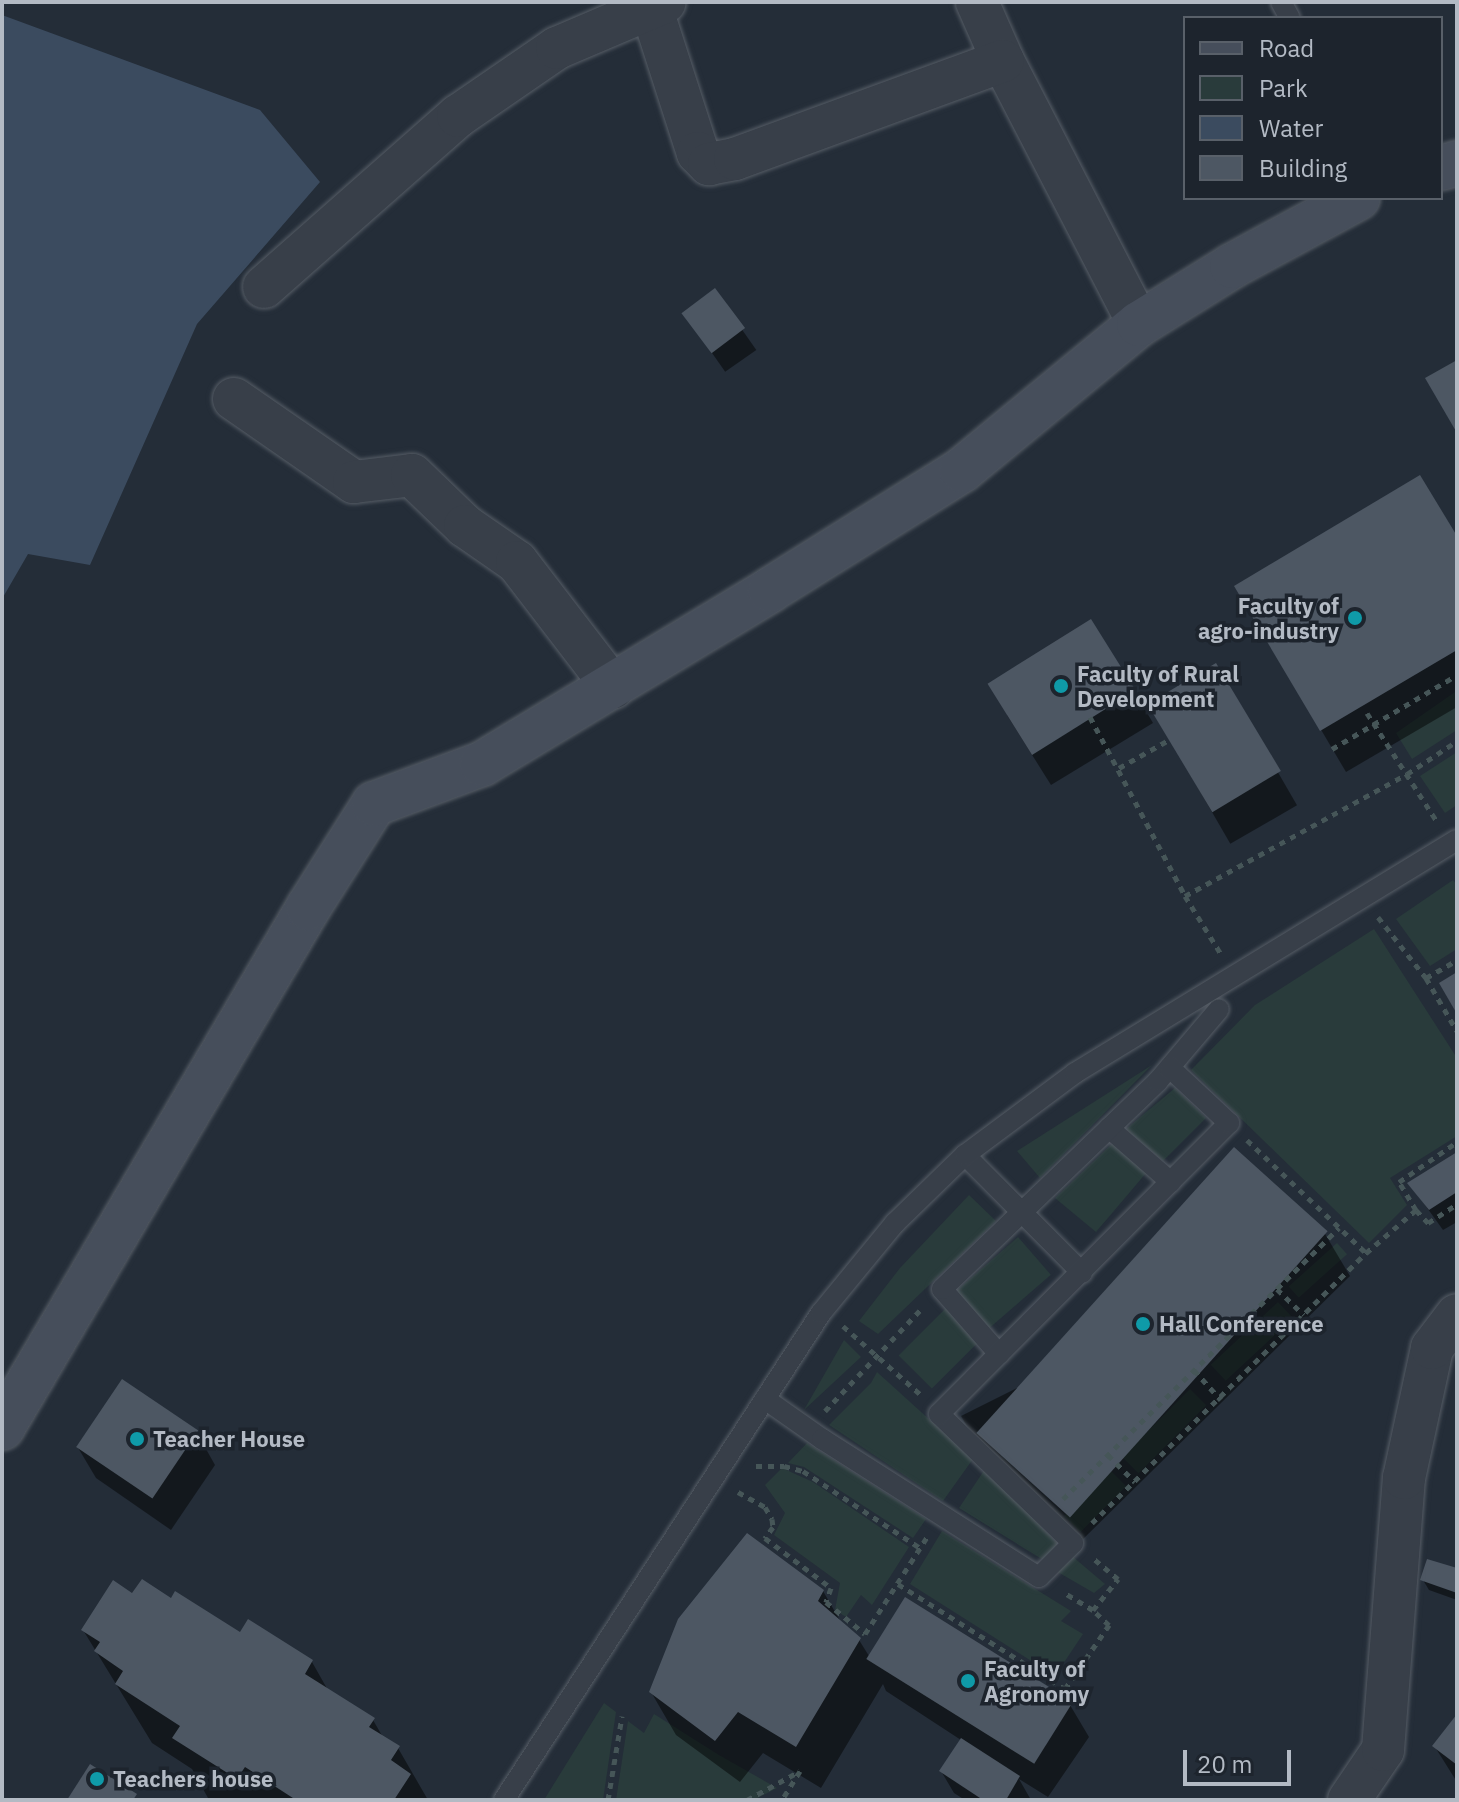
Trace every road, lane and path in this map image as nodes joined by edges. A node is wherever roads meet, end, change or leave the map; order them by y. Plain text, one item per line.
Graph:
1 (977, 2) edge
2 (658, 5) edge
3 (1003, 61) junction
4 (1354, 200) edge
5 (264, 287) dead end
6 (1139, 324) junction
7 (234, 399) dead end
8 (1457, 675) edge
9 (613, 687) junction
10 (1367, 713) dead end
11 (1090, 717) dead end
12 (1374, 725) junction
13 (1167, 741) dead end
14 (1457, 741) edge
15 (1332, 749) dead end
16 (1119, 768) junction
17 (1407, 774) junction
18 (1450, 835) edge
19 (1185, 896) junction
20 (1363, 898) junction
21 (1457, 960) edge
22 (1227, 963) dead end
23 (1426, 978) junction
24 (1219, 1009) dead end
25 (1457, 1031) edge
26 (1170, 1068) junction
27 (1229, 1123) junction
28 (1109, 1128) junction
29 (1457, 1142) edge
30 (965, 1155) junction
31 (1171, 1182) junction
32 (1457, 1204) edge
33 (1416, 1210) junction
34 (1022, 1211) junction
35 (1339, 1228) junction
36 (1366, 1253) junction
37 (1082, 1273) junction
38 (942, 1289) junction
39 (1277, 1289) junction
40 (821, 1313) junction
41 (1304, 1315) junction
42 (1457, 1315) edge
43 (877, 1354) junction
44 (999, 1354) junction
45 (1194, 1370) junction
46 (765, 1399) junction
47 (1221, 1400) junction
48 (939, 1414) junction
49 (2, 1428) edge
50 (808, 1429) junction
51 (1108, 1455) junction
52 (724, 1463) junction
53 (749, 1467) junction
54 (1135, 1482) junction
55 (943, 1515) junction
56 (1046, 1516) junction
57 (1073, 1543) junction
58 (920, 1548) junction
59 (1039, 1577) junction
60 (898, 1584) junction
61 (1093, 1610) junction
62 (622, 1716) dead end
63 (504, 1800) edge
64 (608, 1800) edge
65 (747, 1800) edge
66 (782, 1800) edge
67 (1349, 1800) edge

1 - 3 street
2 - 3 street
2 - 5 street
3 - 6 street
4 - 6 street
6 - 9 street
7 - 9 street
8 - 12 path
9 - 49 street
10 - 12 path
11 - 16 path
12 - 15 path
12 - 17 path
13 - 16 path
14 - 17 path
16 - 19 path
17 - 18 path
17 - 19 path
18 - 20 lane
19 - 22 path
20 - 23 path
20 - 30 lane
21 - 23 path
23 - 25 path
24 - 26 lane
26 - 27 lane
26 - 28 lane
27 - 31 lane
27 - 35 path
28 - 31 lane
28 - 34 lane
29 - 33 path
30 - 34 lane
30 - 40 lane
31 - 37 lane
32 - 33 path
33 - 36 path
34 - 37 lane
34 - 38 lane
35 - 36 path
35 - 39 path
36 - 41 path
37 - 44 lane
38 - 43 path
38 - 44 lane
39 - 41 path
39 - 45 path
40 - 43 path
40 - 46 lane
41 - 47 path
42 - 67 street
43 - 48 path
43 - 50 path
44 - 48 lane
45 - 47 path
45 - 51 path
46 - 50 lane
46 - 52 lane
47 - 54 path
48 - 56 lane
50 - 55 lane
51 - 54 path
51 - 56 path
52 - 53 path
52 - 63 lane
53 - 58 path
53 - 60 path
54 - 57 path
55 - 58 path
55 - 59 lane
56 - 57 lane
57 - 59 lane
57 - 61 path
58 - 60 path
59 - 61 path
60 - 61 path
62 - 64 path
65 - 66 path

